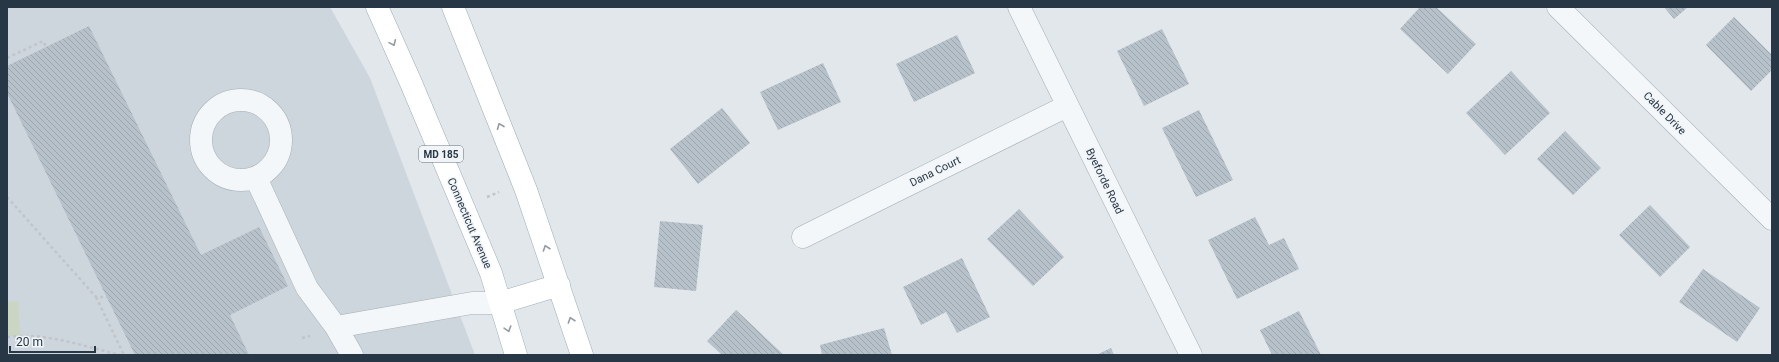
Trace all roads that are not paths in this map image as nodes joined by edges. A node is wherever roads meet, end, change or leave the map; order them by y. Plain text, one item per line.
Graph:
1 (377, 7) edge
2 (453, 7) edge
3 (1019, 7) edge
4 (1558, 7) edge
5 (1067, 106) junction
6 (256, 178) dead end
7 (1772, 219) edge
8 (804, 237) dead end
9 (558, 285) junction
10 (500, 303) junction
11 (336, 327) junction
12 (352, 355) edge
13 (516, 355) edge
14 (582, 355) edge
15 (1191, 355) edge

1 -> 10 main road, Connecticut Avenue / MD 185
9 -> 2 main road
3 - 5 street, Byeforde Road
4 - 7 street, Cable Drive
5 - 8 street, Dana Court
5 - 15 street, Byeforde Road
6 - 11 street
9 - 10 main road
14 -> 9 main road
10 - 11 street
10 -> 13 main road, Connecticut Avenue / MD 185
11 - 12 street

